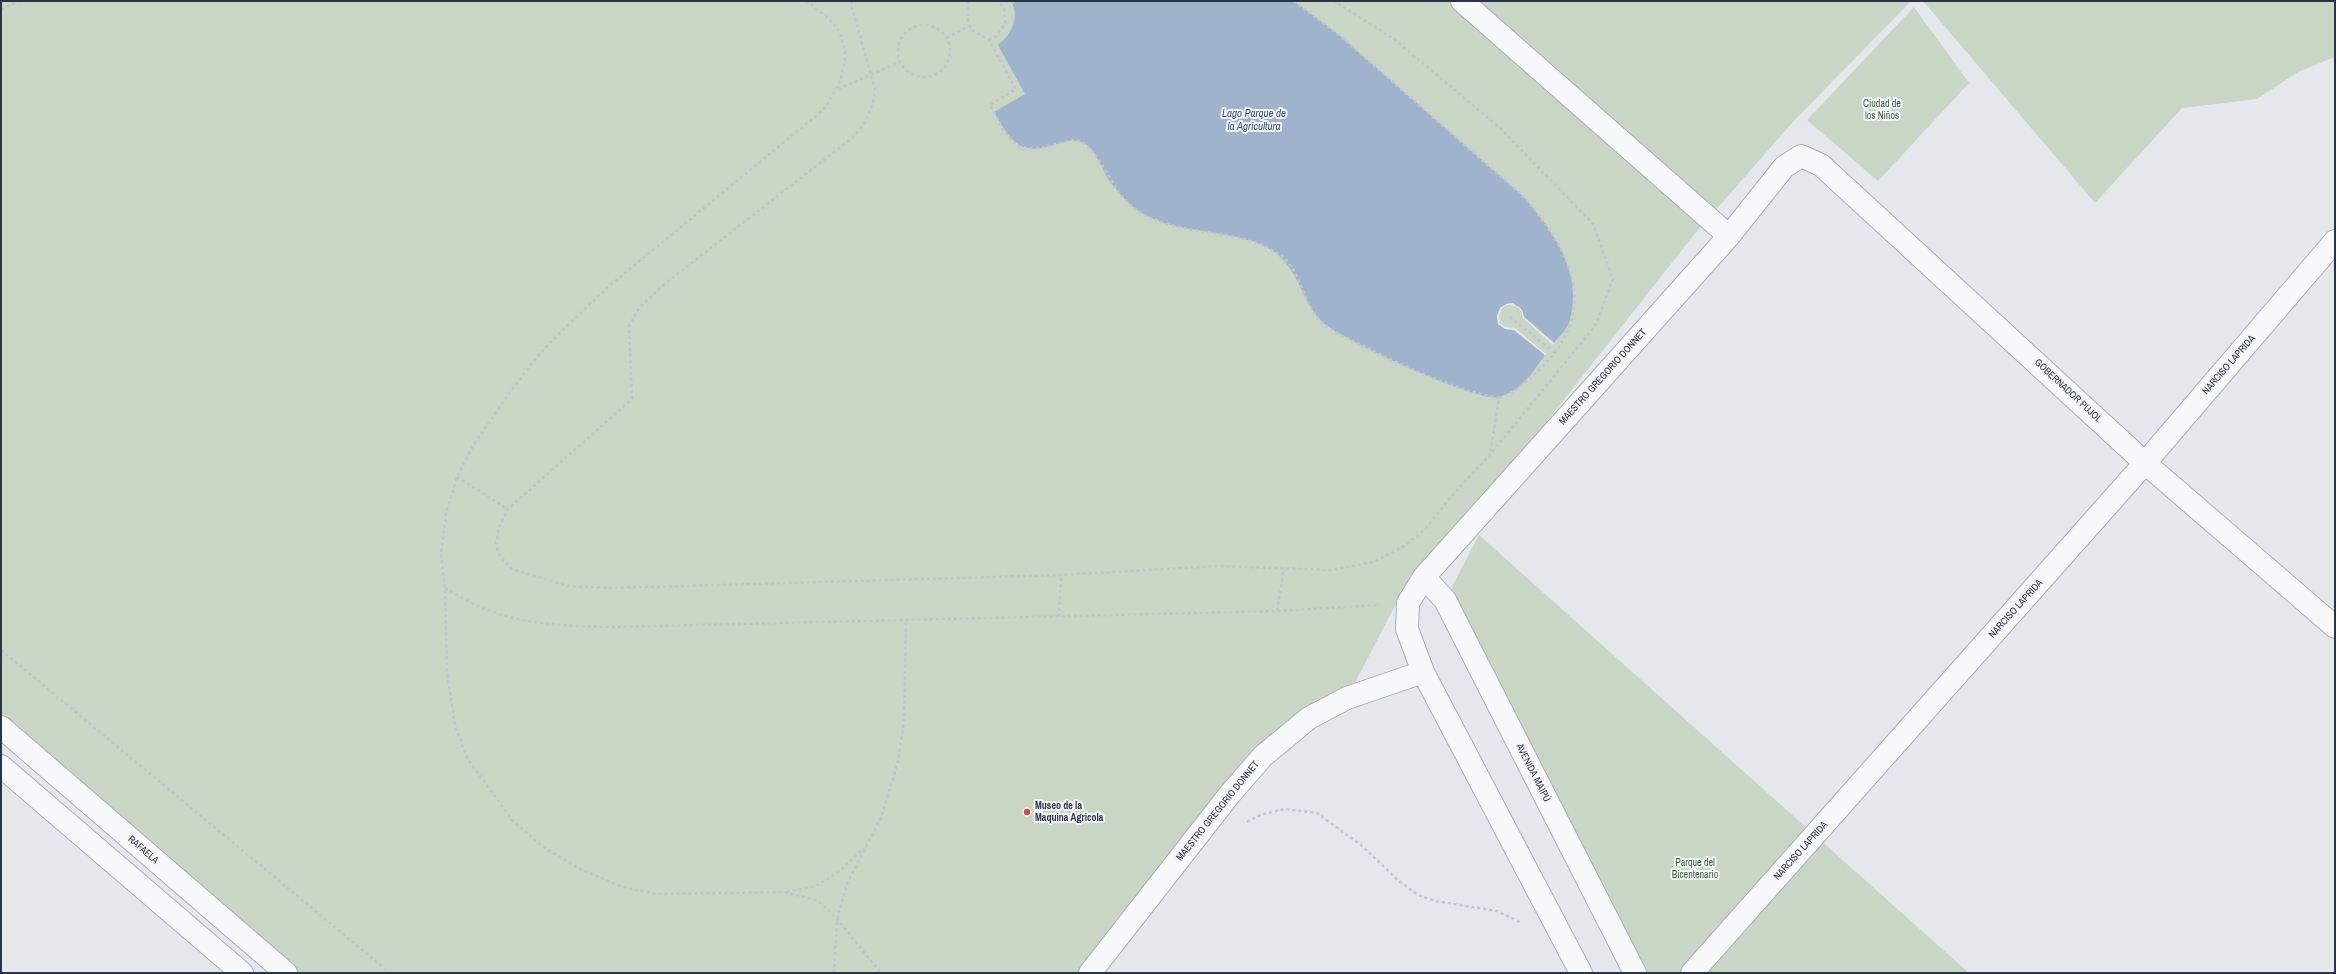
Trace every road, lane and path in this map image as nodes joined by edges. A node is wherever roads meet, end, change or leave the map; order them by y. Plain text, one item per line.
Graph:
1 (21, 1) edge
2 (806, 1) edge
3 (852, 1) edge
4 (968, 1) edge
5 (998, 1) edge
6 (1017, 1) edge
7 (1294, 1) edge
8 (1334, 1) edge
9 (1462, 1) edge
10 (1012, 3) dead end
11 (1, 9) edge
12 (970, 26) junction
13 (947, 38) junction
14 (989, 40) junction
15 (900, 62) junction
16 (872, 74) junction
17 (838, 89) junction
18 (1802, 156) joint
19 (1729, 236) junction
20 (2335, 241) edge
21 (1510, 317) dead end
22 (1554, 352) junction
23 (1499, 398) junction
24 (1489, 456) junction
25 (2146, 463) junction
26 (457, 478) junction
27 (508, 509) junction
28 (1284, 569) junction
29 (1061, 576) junction
30 (1424, 577) junction
31 (445, 588) junction
32 (1408, 603) junction
33 (1276, 611) junction
34 (1059, 617) junction
35 (906, 620) junction
36 (2335, 627) edge
37 (1, 650) edge
38 (1423, 672) junction
39 (1, 727) edge
40 (1, 766) edge
41 (1241, 825) dead end
42 (866, 846) junction
43 (784, 892) junction
44 (837, 919) junction
45 (1525, 924) dead end
46 (242, 973) edge
47 (286, 973) edge
48 (390, 973) edge
49 (834, 973) edge
50 (881, 973) edge
51 (1090, 973) edge
52 (1581, 973) edge
53 (1635, 973) edge
54 (1692, 973) edge

1 - 11 path
2 - 17 path
3 - 16 path
4 - 12 path
5 - 14 path
6 - 10 path
7 - 22 path
8 - 24 path
9 - 19 street
12 - 13 path
12 - 14 path
13 - 15 path
13 - 15 path
14 - 23 path
15 - 16 path
16 - 17 path
16 - 27 path
17 - 26 path
18 - 19 street, MAESTRO GREGORIO DONNET
18 - 25 street, GOBERNADOR PUJOL
19 - 30 street, MAESTRO GREGORIO DONNET
20 - 25 street, NARCISO LAPRIDA
21 - 22 path
22 - 23 path
23 - 24 path
24 - 28 path
25 - 36 street, GOBERNADOR PUJOL
25 - 54 street, NARCISO LAPRIDA
26 - 27 path
26 - 31 path
27 - 29 path
28 - 29 path
28 - 33 path
29 - 34 path
30 - 32 street, MAESTRO GREGORIO DONNET
30 - 53 street, AVENIDA MAIPÚ
31 - 35 path
31 - 43 path
32 - 33 path
32 - 38 street
33 - 34 path
34 - 35 path
35 - 42 path
37 - 48 path
38 - 51 street, MAESTRO GREGORIO DONNET
38 - 52 street
39 - 47 street, RAFAELA
40 - 46 street
41 - 45 path
42 - 43 path
42 - 44 path
43 - 44 path
44 - 49 path
44 - 50 path

